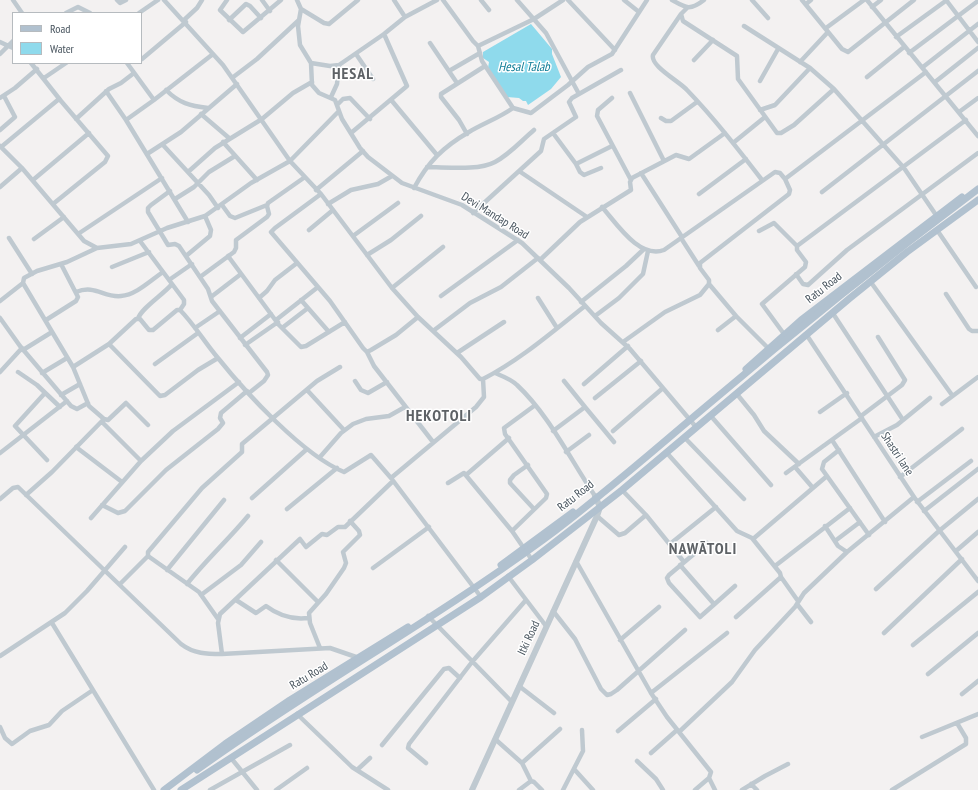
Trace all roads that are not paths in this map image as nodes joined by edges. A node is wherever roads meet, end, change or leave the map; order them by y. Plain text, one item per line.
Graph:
1 (13, 0) edge
2 (117, 0) edge
3 (126, 0) edge
4 (158, 0) edge
5 (164, 0) edge
6 (202, 0) edge
7 (227, 0) edge
8 (262, 0) edge
9 (282, 0) edge
10 (297, 0) edge
11 (358, 0) edge
12 (394, 0) edge
13 (437, 0) edge
14 (443, 0) edge
15 (482, 0) edge
16 (517, 0) edge
17 (562, 0) edge
18 (568, 0) edge
19 (624, 0) edge
20 (647, 0) edge
21 (672, 0) edge
22 (704, 0) edge
23 (752, 0) edge
24 (811, 0) edge
25 (864, 0) edge
26 (867, 0) edge
27 (881, 0) edge
28 (914, 0) edge
29 (946, 0) edge
30 (978, 0) edge
31 (430, 2) edge
32 (804, 2) edge
33 (872, 7) junction
34 (686, 8) junction
35 (301, 9) junction
36 (489, 10) dead end
37 (270, 11) junction
38 (21, 12) edge
39 (68, 12) edge
40 (88, 12) edge
41 (140, 12) edge
42 (639, 12) junction
43 (681, 14) junction
44 (406, 17) junction
45 (958, 17) junction
46 (261, 18) junction
47 (768, 18) dead end
48 (534, 19) junction
49 (230, 20) junction
50 (300, 20) junction
51 (185, 21) junction
52 (884, 22) junction
53 (978, 24) edge
54 (744, 26) dead end
55 (827, 30) junction
56 (968, 31) junction
57 (384, 34) junction
58 (896, 38) junction
59 (713, 40) junction
60 (0, 42) edge
61 (978, 42) edge
62 (430, 43) dead end
63 (478, 46) junction
64 (11, 47) edge
65 (904, 47) junction
66 (978, 48) edge
67 (778, 49) junction
68 (615, 50) junction
69 (480, 53) junction
70 (909, 53) junction
71 (0, 54) edge
72 (213, 54) junction
73 (356, 54) junction
74 (142, 59) edge
75 (694, 60) dead end
76 (800, 62) junction
77 (32, 64) edge
78 (65, 64) edge
79 (128, 64) edge
80 (311, 64) junction
81 (339, 65) junction
82 (485, 66) junction
83 (922, 67) junction
84 (810, 68) junction
85 (37, 69) junction
86 (621, 70) dead end
87 (449, 71) junction
88 (978, 71) edge
89 (926, 72) junction
90 (134, 73) junction
91 (867, 77) dead end
92 (44, 78) junction
93 (232, 78) junction
94 (373, 79) dead end
95 (572, 81) junction
96 (760, 81) dead end
97 (312, 82) junction
98 (457, 82) junction
99 (935, 82) junction
100 (236, 84) junction
101 (834, 89) junction
102 (166, 90) junction
103 (106, 91) junction
104 (630, 93) dead end
105 (579, 94) junction
106 (946, 96) junction
107 (2, 97) edge
108 (331, 97) junction
109 (612, 98) dead end
110 (978, 98) edge
111 (59, 99) junction
112 (154, 100) junction
113 (392, 100) junction
114 (697, 102) junction
115 (337, 105) junction
116 (208, 108) junction
117 (513, 108) junction
118 (760, 110) junction
119 (339, 111) junction
120 (959, 112) junction
121 (201, 114) junction
122 (765, 117) junction
123 (661, 118) dead end
124 (76, 119) junction
125 (262, 119) junction
126 (370, 119) junction
127 (126, 120) junction
128 (861, 120) junction
129 (966, 120) junction
130 (0, 130) edge
131 (534, 130) dead end
132 (89, 133) junction
133 (351, 133) junction
134 (726, 133) junction
135 (467, 134) junction
136 (553, 134) junction
137 (978, 136) edge
138 (229, 138) junction
139 (223, 142) junction
140 (734, 143) junction
141 (883, 143) junction
142 (163, 144) junction
143 (612, 146) junction
144 (1, 149) edge
145 (363, 151) junction
146 (978, 153) edge
147 (147, 154) junction
148 (437, 155) junction
149 (235, 156) junction
150 (746, 159) junction
151 (290, 161) junction
152 (664, 161) junction
153 (576, 164) junction
154 (427, 167) junction
155 (22, 168) junction
156 (601, 168) dead end
157 (904, 168) junction
158 (519, 171) junction
159 (188, 172) junction
160 (641, 173) junction
161 (392, 176) junction
162 (304, 177) junction
163 (162, 178) junction
164 (785, 179) junction
165 (33, 180) junction
166 (257, 180) junction
167 (631, 180) junction
168 (762, 180) junction
169 (198, 184) junction
170 (978, 186) edge
171 (0, 187) edge
172 (414, 188) junction
173 (978, 189) edge
174 (316, 190) junction
175 (170, 191) junction
176 (822, 192) dead end
177 (320, 194) junction
178 (699, 194) dead end
179 (923, 194) junction
180 (978, 195) edge
181 (175, 200) junction
182 (978, 200) edge
183 (398, 203) dead end
184 (53, 204) junction
185 (328, 204) junction
186 (267, 205) junction
187 (220, 207) junction
188 (602, 208) junction
189 (333, 210) junction
190 (473, 213) junction
191 (936, 215) junction
192 (205, 216) junction
193 (421, 216) dead end
194 (587, 216) junction
195 (64, 217) junction
196 (188, 222) junction
197 (309, 230) dead end
198 (937, 230) junction
199 (159, 231) junction
200 (759, 231) dead end
201 (78, 234) junction
202 (353, 236) junction
203 (9, 238) dead end
204 (682, 238) junction
205 (34, 239) dead end
206 (140, 240) junction
207 (518, 240) junction
208 (797, 246) junction
209 (443, 247) dead end
210 (97, 248) junction
211 (646, 250) junction
212 (149, 252) junction
213 (367, 255) junction
214 (186, 256) junction
215 (228, 256) junction
216 (539, 259) junction
217 (297, 263) junction
218 (61, 264) junction
219 (192, 264) junction
220 (699, 266) junction
221 (112, 267) dead end
222 (163, 272) junction
223 (32, 274) junction
224 (241, 274) junction
225 (796, 274) junction
226 (200, 277) junction
227 (870, 281) junction
228 (171, 282) junction
229 (23, 283) junction
230 (709, 284) junction
231 (318, 287) junction
232 (976, 287) dead end
233 (392, 288) junction
234 (76, 292) junction
235 (946, 294) dead end
236 (441, 296) dead end
237 (210, 297) junction
238 (259, 298) junction
239 (538, 298) dead end
240 (301, 300) junction
241 (0, 301) edge
242 (583, 304) junction
243 (308, 308) junction
244 (180, 310) junction
245 (220, 311) junction
246 (832, 312) junction
247 (271, 314) junction
248 (595, 316) junction
249 (736, 316) junction
250 (418, 317) junction
251 (0, 318) edge
252 (138, 319) junction
253 (46, 320) junction
254 (276, 321) junction
255 (345, 322) junction
256 (504, 322) dead end
257 (5, 326) junction
258 (195, 328) junction
259 (282, 328) junction
260 (557, 328) junction
261 (0, 330) edge
262 (718, 330) dead end
263 (433, 331) junction
264 (978, 331) edge
265 (52, 332) junction
266 (329, 332) junction
267 (198, 333) junction
268 (784, 334) junction
269 (806, 334) junction
270 (878, 337) dead end
271 (240, 338) junction
272 (623, 342) junction
273 (109, 344) junction
274 (246, 345) junction
275 (628, 346) junction
276 (768, 348) junction
277 (23, 349) junction
278 (368, 352) junction
279 (457, 353) junction
280 (68, 358) junction
281 (218, 358) junction
282 (641, 361) junction
283 (154, 364) dead end
284 (340, 366) dead end
285 (73, 367) junction
286 (0, 372) edge
287 (18, 372) dead end
288 (42, 373) junction
289 (495, 373) junction
290 (978, 377) edge
291 (483, 379) junction
292 (564, 380) dead end
293 (355, 381) dead end
294 (239, 382) junction
295 (387, 382) junction
296 (80, 384) junction
297 (584, 384) dead end
298 (663, 388) junction
299 (307, 390) junction
300 (248, 392) junction
301 (45, 393) junction
302 (736, 393) junction
303 (846, 393) junction
304 (61, 395) junction
305 (952, 396) junction
306 (887, 397) junction
307 (595, 398) dead end
308 (930, 398) dead end
309 (67, 401) junction
310 (88, 403) junction
311 (942, 404) dead end
312 (534, 406) junction
313 (60, 407) junction
314 (405, 407) junction
315 (585, 407) junction
316 (820, 412) dead end
317 (710, 415) junction
318 (861, 417) junction
319 (274, 418) junction
320 (688, 418) junction
321 (903, 420) junction
322 (103, 421) junction
323 (148, 425) dead end
324 (696, 427) junction
325 (962, 429) dead end
326 (344, 430) junction
327 (553, 431) junction
328 (613, 431) dead end
329 (23, 435) junction
330 (589, 435) dead end
331 (684, 437) junction
332 (874, 437) junction
333 (509, 438) junction
334 (832, 440) junction
335 (433, 442) junction
336 (614, 442) dead end
337 (76, 447) junction
338 (307, 449) junction
339 (839, 450) junction
340 (566, 452) junction
341 (666, 452) junction
342 (0, 453) edge
343 (320, 457) junction
344 (47, 460) dead end
345 (141, 461) junction
346 (971, 462) dead end
347 (528, 465) junction
348 (797, 465) junction
349 (337, 468) junction
350 (978, 469) edge
351 (786, 473) dead end
352 (466, 475) junction
353 (827, 476) junction
354 (900, 477) junction
355 (392, 480) junction
356 (122, 482) junction
357 (448, 482) dead end
358 (771, 485) dead end
359 (813, 488) junction
360 (622, 490) junction
361 (26, 495) junction
362 (595, 496) junction
363 (252, 498) dead end
364 (0, 499) edge
365 (744, 499) dead end
366 (916, 499) junction
367 (978, 499) edge
368 (224, 500) dead end
369 (102, 505) junction
370 (600, 507) junction
371 (716, 507) junction
372 (850, 508) junction
373 (287, 509) dead end
374 (534, 509) junction
375 (924, 511) junction
376 (646, 515) junction
377 (248, 516) dead end
378 (597, 516) junction
379 (91, 518) dead end
380 (350, 521) junction
381 (860, 522) junction
382 (885, 522) junction
383 (825, 526) junction
384 (428, 527) junction
385 (512, 531) junction
386 (939, 531) junction
387 (978, 532) edge
388 (869, 535) junction
389 (753, 539) junction
390 (835, 541) junction
391 (261, 542) dead end
392 (707, 543) dead end
393 (670, 544) junction
394 (124, 547) dead end
395 (524, 549) junction
396 (956, 550) junction
397 (847, 552) junction
398 (148, 556) junction
399 (962, 559) junction
400 (276, 560) junction
401 (532, 560) junction
402 (576, 562) junction
403 (682, 563) junction
404 (775, 566) junction
405 (373, 568) dead end
406 (104, 570) junction
407 (167, 570) junction
408 (976, 574) edge
409 (508, 576) junction
410 (780, 577) junction
411 (978, 581) edge
412 (120, 584) junction
413 (187, 584) junction
414 (473, 585) junction
415 (735, 586) dead end
416 (876, 589) dead end
417 (978, 592) edge
418 (201, 595) junction
419 (481, 596) junction
420 (236, 600) junction
421 (526, 600) junction
422 (318, 602) junction
423 (798, 603) junction
424 (714, 604) junction
425 (659, 607) dead end
426 (553, 611) junction
427 (427, 615) junction
428 (736, 617) dead end
429 (308, 618) junction
430 (218, 619) junction
431 (811, 622) dead end
432 (52, 623) junction
433 (436, 626) junction
434 (546, 626) junction
435 (685, 630) dead end
436 (727, 633) dead end
437 (884, 633) dead end
438 (978, 633) edge
439 (620, 640) junction
440 (913, 645) dead end
441 (320, 648) junction
442 (222, 654) junction
443 (0, 656) edge
444 (359, 658) junction
445 (472, 662) junction
446 (638, 670) junction
447 (928, 674) dead end
448 (460, 678) junction
449 (978, 681) edge
450 (519, 686) junction
451 (93, 690) junction
452 (651, 693) junction
453 (962, 694) dead end
454 (656, 700) junction
455 (512, 702) junction
456 (554, 713) dead end
457 (297, 714) junction
458 (978, 714) edge
459 (957, 724) junction
460 (0, 727) edge
461 (560, 729) dead end
462 (582, 730) dead end
463 (618, 731) dead end
464 (678, 731) junction
465 (922, 737) dead end
466 (495, 739) junction
467 (290, 745) dead end
468 (382, 745) dead end
469 (651, 753) dead end
470 (231, 758) junction
471 (370, 758) dead end
472 (636, 761) dead end
473 (426, 763) dead end
474 (522, 763) junction
475 (788, 764) dead end
476 (307, 768) dead end
477 (574, 769) junction
478 (357, 770) junction
479 (198, 772) junction
480 (243, 772) junction
481 (180, 777) junction
482 (710, 778) junction
483 (532, 782) junction
484 (751, 784) junction
485 (183, 789) edge
486 (154, 790) edge
487 (164, 790) edge
488 (210, 790) edge
489 (257, 790) edge
490 (276, 790) edge
491 (388, 790) edge
492 (472, 790) edge
493 (519, 790) edge
494 (542, 790) edge
495 (563, 790) edge
496 (593, 790) edge
497 (663, 790) edge
498 (696, 790) edge
499 (715, 790) edge
500 (742, 790) edge
501 (757, 790) edge
502 (892, 790) edge

1 - 38 street
2 - 3 street
4 - 41 street
5 - 51 street
6 - 51 street
7 - 49 street
8 - 37 street
9 - 37 street
10 - 35 street
11 - 35 street
12 - 44 street
13 - 31 street
14 - 63 street
15 - 36 street
16 - 48 street
17 - 48 street
18 - 68 street
19 - 42 street
20 - 42 street
21 - 34 street
22 - 34 street
23 - 47 street
24 - 32 street
25 - 55 street
26 - 33 street
27 - 33 street
28 - 52 street
29 - 45 street
29 - 58 street
30 - 45 street
31 - 44 street
32 - 55 street
33 - 52 street
34 - 43 street
35 - 50 street
37 - 46 street
39 - 40 street
42 - 68 street
43 - 59 street
43 - 114 street
44 - 57 street
45 - 56 street
45 - 70 street
46 - 49 street
46 - 49 street
48 - 63 street
48 - 95 street
50 - 80 street
50 - 93 street
51 - 72 street
51 - 74 street
52 - 55 street
52 - 58 street
53 - 56 street
54 - 67 street
55 - 76 street
56 - 61 street
56 - 83 street
57 - 73 street
57 - 113 street
58 - 65 street
59 - 75 street
59 - 118 street
60 - 64 street
62 - 87 street
63 - 69 street
64 - 71 street
65 - 70 street
65 - 91 street
66 - 99 street
67 - 76 street
67 - 96 street
68 - 95 street
69 - 82 street
69 - 87 street
70 - 83 street
72 - 93 street
72 - 102 street
73 - 81 street
73 - 94 street
76 - 84 street
77 - 85 street
78 - 92 street
79 - 90 street
80 - 81 street
80 - 97 street
81 - 108 street
82 - 98 street
82 - 117 street
83 - 89 street
84 - 101 street
84 - 118 street
85 - 92 street
85 - 107 street
86 - 105 street
87 - 98 street
88 - 106 street
89 - 99 street
89 - 128 street
90 - 103 street
90 - 112 street
92 - 111 street
93 - 100 street
95 - 105 street
95 - 117 street
97 - 108 street, Devi Mandap Road
97 - 125 street
98 - 135 street
99 - 106 street
100 - 116 street
100 - 125 street
101 - 122 street
101 - 128 street
102 - 112 street
102 - 116 street
103 - 124 street
103 - 127 street
104 - 152 street
105 - 136 street
106 - 120 street
106 - 141 street
107 - 130 street
108 - 115 street, Devi Mandap Road
109 - 143 street
110 - 120 street
111 - 124 street
111 - 144 street
112 - 127 street
113 - 126 street
113 - 148 street
114 - 123 street
114 - 134 street
115 - 119 street, Devi Mandap Road
115 - 126 street
116 - 121 street
117 - 135 street
118 - 122 street
119 - 133 street, Devi Mandap Road
119 - 151 street
120 - 129 street
121 - 138 street
121 - 142 street
122 - 140 street
124 - 132 street
125 - 138 street
125 - 151 street
126 - 133 street
127 - 147 street
128 - 141 street
128 - 164 street
129 - 137 street
129 - 157 street
131 - 154 street
132 - 165 street
132 - 184 street
133 - 145 street, Devi Mandap Road
134 - 140 street
134 - 152 street
135 - 148 street
136 - 153 street
136 - 158 street
138 - 139 street
139 - 149 street
139 - 159 street
140 - 150 street
141 - 157 street
141 - 176 street
142 - 147 street
142 - 159 street
143 - 153 street
143 - 167 street
144 - 155 street
145 - 161 street, Devi Mandap Road
145 - 174 street
146 - 179 street
147 - 163 street
148 - 154 street
149 - 166 street
149 - 169 street
150 - 168 street
150 - 178 street
151 - 162 street
151 - 166 street
152 - 160 street
153 - 156 street
154 - 172 street
155 - 165 street
155 - 171 street
157 - 179 street
157 - 208 street
158 - 190 street
158 - 194 street
159 - 169 street
160 - 167 street
160 - 204 street
161 - 172 street, Devi Mandap Road
161 - 185 street
162 - 174 street
162 - 186 street
163 - 175 street
163 - 201 street
164 - 168 street
164 - 220 street
165 - 184 street
166 - 187 street
167 - 188 street
168 - 204 street
169 - 181 street
169 - 187 street
170 - 191 main road, Ratu Road
172 - 190 street, Devi Mandap Road
173 - 479 main road, bridge
174 - 177 street
175 - 181 street
175 - 199 street
177 - 185 street
177 - 217 street
179 - 191 street
179 - 225 street
180 - 479 main road
181 - 196 street
182 - 198 main road, Ratu Road
183 - 202 street
184 - 195 street
185 - 189 street
186 - 187 street
186 - 215 street
187 - 192 street
188 - 194 street
188 - 211 street
189 - 197 street
189 - 202 street
190 - 207 street, Devi Mandap Road
191 - 268 main road, Ratu Road
192 - 196 street
192 - 214 street
193 - 213 street
194 - 216 street
195 - 201 street
195 - 205 street
196 - 199 street
198 - 227 main road, Ratu Road
198 - 232 street
199 - 206 street
199 - 214 street
200 - 208 street
201 - 210 street
202 - 213 street
203 - 223 street
204 - 211 street
204 - 220 street
206 - 210 street
206 - 212 street
207 - 216 street, Devi Mandap Road
207 - 236 street
208 - 225 street
209 - 233 street
210 - 218 street
211 - 242 street
211 - 248 street
212 - 221 street
212 - 222 street
213 - 233 street
214 - 219 street
215 - 224 street
215 - 226 street
216 - 242 street, Devi Mandap Road
216 - 263 street
217 - 231 street
217 - 238 street
218 - 223 street
218 - 234 street
219 - 226 street
219 - 228 street
220 - 230 street
222 - 228 street
222 - 234 street
223 - 229 street
224 - 237 street
224 - 238 street
225 - 268 street
226 - 237 street
227 - 246 main road, Ratu Road
227 - 305 street
228 - 244 street
228 - 252 street
229 - 241 street
229 - 253 street
230 - 249 street
230 - 272 street
231 - 240 street
231 - 255 street
233 - 250 street
234 - 253 street
235 - 264 street
237 - 245 street
238 - 247 street
239 - 260 street
240 - 243 street
240 - 254 street
242 - 248 street, Devi Mandap Road
242 - 260 street
243 - 259 street
243 - 266 street
244 - 252 street
244 - 258 street
245 - 258 street
245 - 271 street
246 - 269 main road, Ratu Road
246 - 306 street
247 - 254 street
247 - 271 street
248 - 272 street, Devi Mandap Road
249 - 262 street
249 - 276 street
250 - 263 street
250 - 278 street
251 - 257 street
252 - 273 street
253 - 265 street
254 - 259 street
254 - 274 street
255 - 266 street
255 - 278 street
256 - 279 street
257 - 261 street
257 - 277 street
258 - 267 street
259 - 266 street
260 - 289 street
263 - 279 street
265 - 277 street
265 - 280 street
267 - 281 street
267 - 283 street
268 - 276 main road, Ratu Road
269 - 302 main road, Ratu Road
269 - 303 street, Shastri lane
270 - 306 street
271 - 274 street
272 - 275 street, Devi Mandap Road
273 - 281 street
273 - 285 street
274 - 300 street
275 - 282 street, Devi Mandap Road
275 - 297 street
276 - 320 main road, Ratu Road
277 - 286 street
277 - 288 street
278 - 295 street
279 - 291 street
280 - 285 street
280 - 288 street
281 - 294 street
282 - 298 street, Devi Mandap Road
282 - 307 street
284 - 299 street
285 - 296 street
287 - 301 street
288 - 304 street
289 - 291 street
289 - 312 street
290 - 305 street
291 - 335 street
292 - 315 street
293 - 295 street
294 - 300 street
294 - 345 street
295 - 314 street
296 - 304 street
296 - 310 street
298 - 320 street, Devi Mandap Road
298 - 328 street
299 - 319 street
299 - 326 street
300 - 319 street
300 - 369 street
301 - 313 street
301 - 329 street
302 - 317 main road, Ratu Road
302 - 348 street
303 - 316 street
303 - 318 street, Shastri lane
304 - 309 street
305 - 311 street
306 - 318 street
306 - 321 street
308 - 321 street
309 - 310 street
309 - 313 street
310 - 322 street
312 - 327 street
312 - 333 street
313 - 329 street
314 - 326 street
314 - 335 street
315 - 327 street
315 - 336 street
317 - 324 main road, Ratu Road
317 - 358 street
318 - 332 street, Shastri lane
318 - 334 street
319 - 338 street
319 - 398 street
320 - 324 street, Devi Mandap Road
320 - 362 main road, Ratu Road
321 - 332 street
322 - 323 street
322 - 337 street
322 - 345 street
324 - 331 main road, Ratu Road
325 - 354 street
326 - 343 street
327 - 340 street
329 - 342 street
329 - 344 street
330 - 340 street
331 - 341 main road, Ratu Road
331 - 365 street
332 - 354 street, Shastri lane
333 - 347 street
333 - 352 street
334 - 339 street
334 - 348 street
335 - 355 street
337 - 356 street
337 - 361 street
338 - 343 street
338 - 363 street
339 - 353 street
339 - 382 street
340 - 362 street
341 - 360 main road, Ratu Road
341 - 371 street
343 - 349 street
345 - 356 street
346 - 366 street
347 - 374 street
347 - 374 street
348 - 351 street
348 - 359 street
349 - 355 street
349 - 373 street
350 - 375 street
352 - 357 street
352 - 385 street
353 - 359 street
353 - 372 street
354 - 366 street, Shastri lane
355 - 380 street
355 - 384 street
356 - 369 street
359 - 389 street
360 - 370 main road, Ratu Road
360 - 376 street
361 - 364 street
361 - 406 street
362 - 370 street
362 - 395 main road, Ratu Road
366 - 375 street, Shastri lane
366 - 382 street
367 - 386 street
368 - 407 street
369 - 379 street
370 - 378 street, Itki Road
370 - 401 main road, Ratu Road
371 - 389 street
371 - 393 street
372 - 381 street
372 - 383 street
374 - 385 street
375 - 386 street, Shastri lane
376 - 378 street
376 - 393 street
377 - 413 street
378 - 402 street, Itki Road
380 - 400 street
380 - 422 street
381 - 388 street
381 - 390 street
382 - 388 street
383 - 390 street
383 - 404 street
384 - 405 street
384 - 414 street
385 - 395 street
386 - 396 street, Shastri lane
386 - 416 street
387 - 396 street
388 - 397 street
389 - 404 street
390 - 397 street
391 - 418 street
392 - 403 street
393 - 403 street
394 - 406 street
395 - 401 street
395 - 414 main road, Ratu Road
396 - 399 street, Shastri lane
397 - 423 street
398 - 407 street
398 - 412 street
399 - 408 street, Shastri lane
399 - 437 street
400 - 420 street
400 - 422 street
401 - 409 main road, Ratu Road
402 - 426 street, Itki Road
402 - 439 street
403 - 424 street
403 - 424 street
404 - 410 street
406 - 412 street
406 - 432 street
407 - 413 street
408 - 411 street, Shastri lane
409 - 419 main road, Ratu Road
409 - 421 street
410 - 423 street
410 - 428 street
412 - 442 street
413 - 418 street
414 - 419 street
414 - 427 main road, Ratu Road
415 - 424 street
417 - 440 street
418 - 430 street
419 - 433 main road, Ratu Road
420 - 429 street
420 - 430 street
421 - 434 street
421 - 445 street
422 - 429 street
423 - 431 street
423 - 464 street
425 - 439 street
426 - 434 street, Itki Road
426 - 446 street
427 - 433 street
427 - 444 main road, Ratu Road
429 - 441 street
430 - 442 street
432 - 443 street
432 - 451 street
433 - 445 street
433 - 457 main road, Ratu Road
434 - 450 street, Itki Road
435 - 446 street
436 - 452 street
438 - 447 street
439 - 446 street
441 - 442 street
441 - 444 street
444 - 481 main road, Ratu Road
445 - 448 street
445 - 455 street
446 - 452 street
448 - 468 street
448 - 473 street
449 - 453 street
450 - 455 street, Itki Road
450 - 456 street
451 - 460 street
451 - 486 street
452 - 454 street
454 - 463 street
454 - 464 street
455 - 466 street, Itki Road
457 - 470 main road, Ratu Road
457 - 478 street
458 - 459 street
459 - 465 street
459 - 502 street
461 - 474 street
462 - 477 street
464 - 469 street
464 - 482 street
466 - 474 street
466 - 492 street, Itki Road
467 - 480 street
470 - 480 street
470 - 485 main road, Ratu Road
471 - 478 street
472 - 497 street
474 - 483 street
475 - 484 street
476 - 490 street
477 - 495 street
477 - 496 street
478 - 491 street
479 - 481 main road
479 - 485 main road
480 - 488 street
480 - 489 street
481 - 487 main road, Ratu Road
482 - 498 street
482 - 499 street
483 - 493 street
483 - 494 street
484 - 500 street
484 - 501 street

